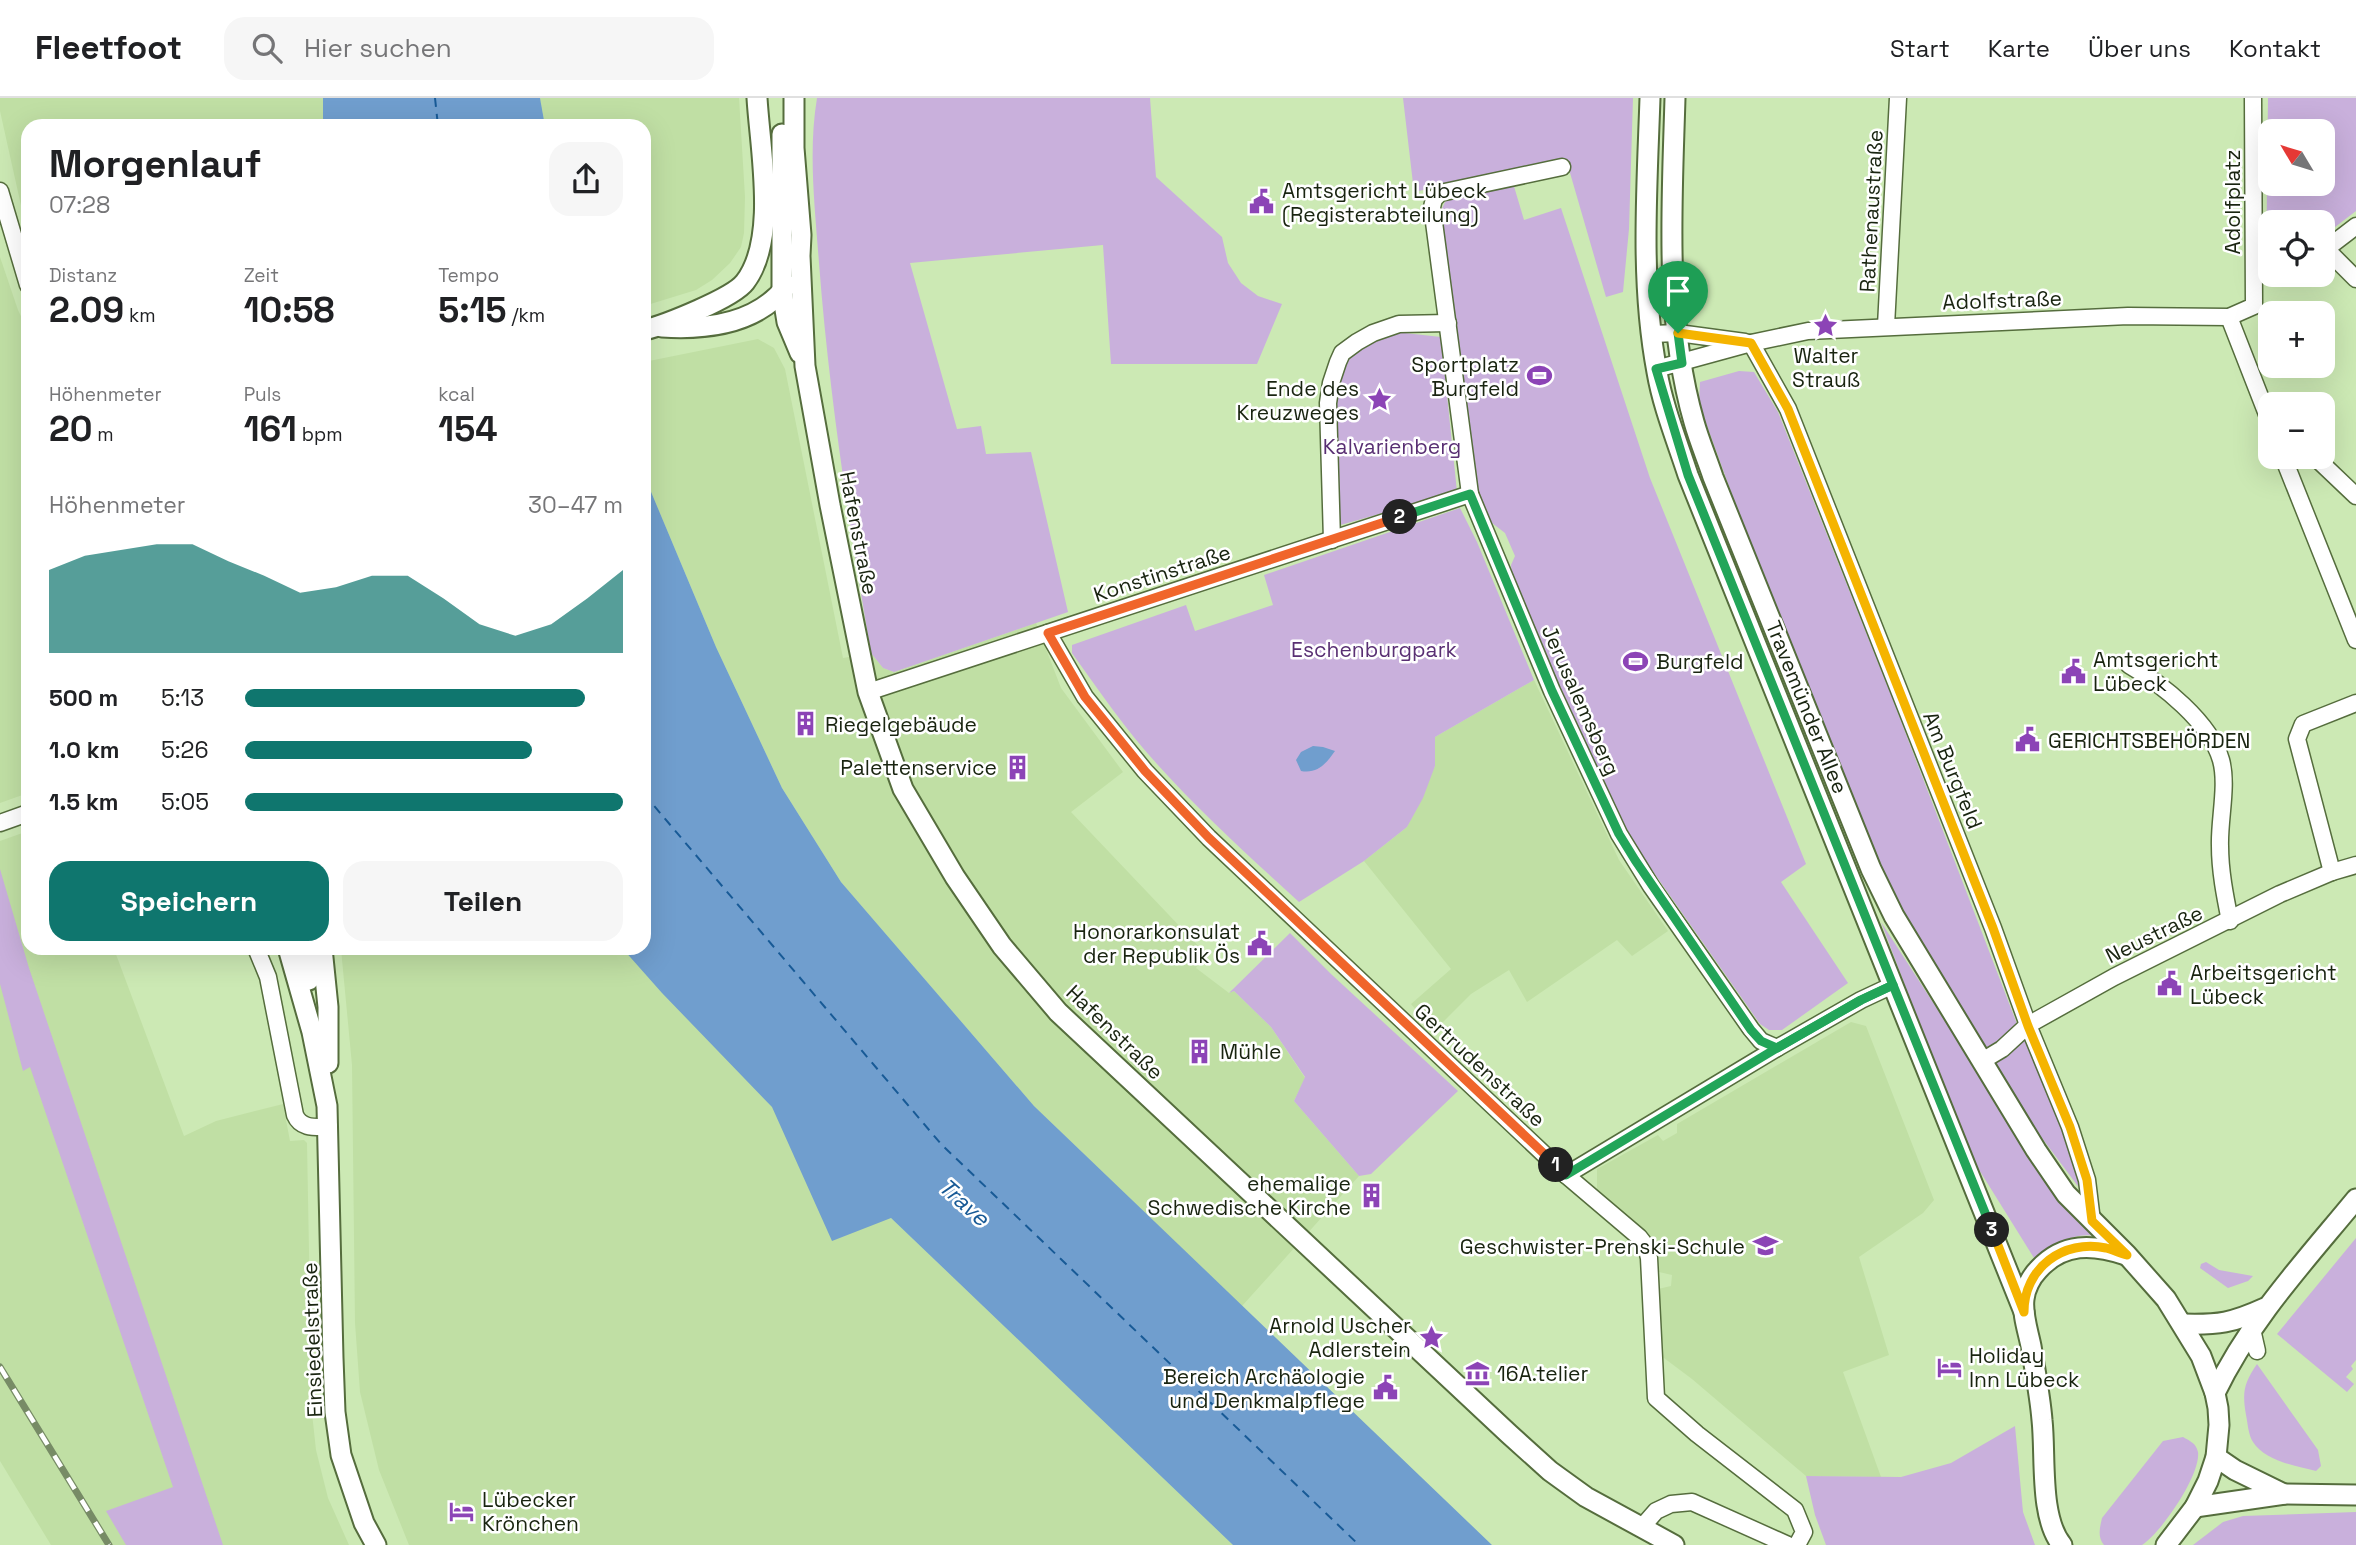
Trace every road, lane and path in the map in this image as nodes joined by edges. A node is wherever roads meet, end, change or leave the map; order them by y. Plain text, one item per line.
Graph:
1 (757, 98) edge
2 (782, 98) edge
3 (794, 98) edge
4 (1650, 98) edge
5 (1675, 98) edge
6 (1898, 98) edge
7 (2253, 98) edge
8 (1562, 167) dead end
9 (0, 191) edge
10 (2356, 226) edge
11 (800, 256) junction
12 (21, 262) edge
13 (2356, 279) edge
14 (746, 282) junction
15 (782, 291) junction
16 (2254, 306) joint
17 (2229, 317) junction
18 (743, 318) junction
19 (794, 318) junction
20 (1448, 323) junction
21 (1886, 326) junction
22 (651, 329) edge
23 (1678, 333) junction
24 (1652, 334) junction
25 (1751, 343) junction
26 (1682, 363) junction
27 (1656, 369) junction
28 (2258, 392) edge
29 (2288, 469) edge
30 (2328, 469) edge
31 (1470, 494) junction
32 (2356, 496) edge
33 (1332, 540) junction
34 (1048, 633) junction
35 (2356, 640) edge
36 (2129, 665) dead end
37 (868, 692) junction
38 (2356, 703) edge
39 (21, 816) edge
40 (0, 823) edge
41 (2356, 865) edge
42 (2332, 872) junction
43 (2230, 920) junction
44 (259, 955) edge
45 (290, 955) edge
46 (304, 955) edge
47 (323, 955) edge
48 (1893, 985) junction
49 (2028, 1026) junction
50 (1777, 1048) junction
51 (327, 1053) junction
52 (1982, 1061) junction
53 (327, 1106) junction
54 (329, 1127) junction
55 (1566, 1175) junction
56 (2356, 1199) edge
57 (2092, 1221) junction
58 (2127, 1255) junction
59 (2266, 1307) junction
60 (2024, 1312) junction
61 (2183, 1324) junction
62 (2252, 1329) junction
63 (2257, 1351) dead end
64 (2215, 1393) junction
65 (2216, 1457) junction
66 (2285, 1494) junction
67 (2356, 1495) edge
68 (2195, 1507) junction
69 (1642, 1528) junction
70 (376, 1545) edge
71 (1674, 1545) edge
72 (1788, 1545) edge
73 (1797, 1545) edge
74 (2062, 1545) edge
75 (2166, 1545) edge

1 - 14 main road
2 - 15 main road
3 - 11 main road, Hafenstraße
4 - 24 main road, Travemünder Allee
5 - 23 main road, Travemünder Allee
6 - 21 street, Rathenaustraße
7 - 16 street, Adolfplatz
8 - 20 street, Jerusalemsberg
9 - 12 street
10 - 13 street
11 - 15 main road
11 - 19 main road, Hafenstraße
14 - 15 main road
14 - 22 main road
15 - 18 main road
15 - 19 main road
16 - 17 street, Adolfstraße
17 - 21 street, Adolfstraße
17 - 28 street
18 - 19 main road
18 - 22 main road
19 - 37 main road, Hafenstraße
20 - 31 street, Jerusalemsberg
20 - 33 street
21 - 25 street, Adolfstraße
23 - 24 street, Adolfstraße
23 - 25 street, Adolfstraße
23 - 26 main road, Travemünder Allee
24 - 27 main road, Travemünder Allee
25 - 26 street, Adolfstraße
25 - 49 street, Am Burgfeld
26 - 27 street, Adolfstraße
26 - 52 main road, Travemünder Allee
27 - 48 main road, Travemünder Allee
29 - 35 street
30 - 32 street
31 - 33 street, Konstinstraße
31 - 50 street, Jerusalemsberg
33 - 34 street, Konstinstraße
34 - 37 street, Konstinstraße
34 - 55 street, Gertrudenstraße
36 - 43 street
37 - 69 main road, Hafenstraße
38 - 42 street
39 - 40 street
41 - 42 street, Neustraße
42 - 43 street, Neustraße
43 - 49 street, Neustraße
44 - 54 street
45 - 53 main road, Einsiedelstraße
46 - 51 main road, Einsiedelstraße
47 - 51 main road, Einsiedelstraße
48 - 50 street
48 - 60 main road, Travemünder Allee
49 - 52 street, Neustraße
49 - 57 street, Am Burgfeld
50 - 55 street
51 - 53 main road, Einsiedelstraße
52 - 57 main road, Travemünder Allee
53 - 54 main road, Einsiedelstraße
54 - 70 main road, Einsiedelstraße
55 - 73 street, Gertrudenstraße
56 - 59 main road
57 - 58 main road, Travemünder Allee
58 - 60 main road
58 - 61 main road, Travemünder Allee
59 - 61 main road
59 - 62 main road
60 - 74 main road
61 - 64 main road, Travemünder Allee
62 - 63 street
62 - 64 main road
64 - 65 main road, Travemünder Allee
65 - 66 main road
65 - 68 main road, Travemünder Allee
66 - 67 main road
66 - 68 main road
68 - 75 main road, Travemünder Allee
69 - 71 main road, Hafenstraße
69 - 72 street

